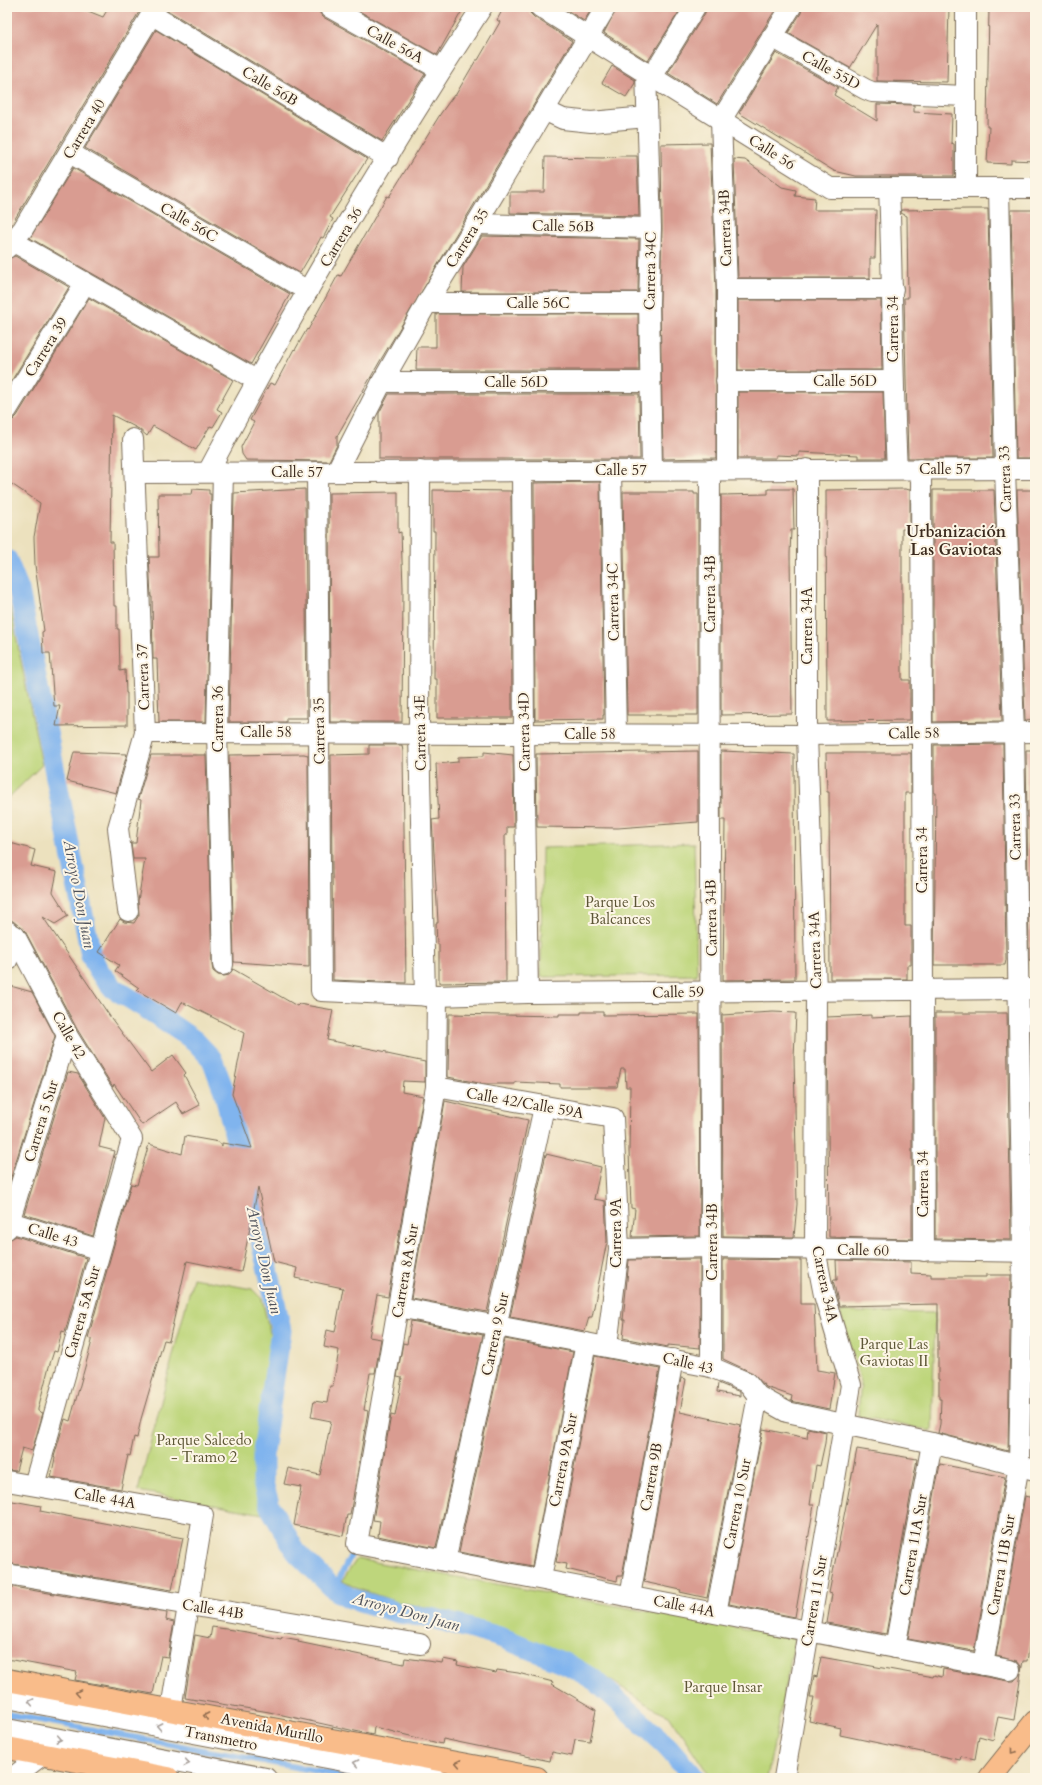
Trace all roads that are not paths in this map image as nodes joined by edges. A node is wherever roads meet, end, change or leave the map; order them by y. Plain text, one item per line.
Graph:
1 (329, 7) edge
2 (482, 7) edge
3 (540, 7) edge
4 (606, 7) edge
5 (695, 7) edge
6 (791, 7) edge
7 (966, 7) edge
8 (154, 10) edge
9 (588, 36) junction
10 (772, 37) junction
11 (441, 70) junction
12 (649, 75) junction
13 (966, 96) junction
14 (544, 110) junction
15 (647, 117) junction
16 (721, 120) junction
17 (70, 153) junction
18 (388, 158) junction
19 (889, 188) junction
20 (966, 188) junction
21 (999, 188) junction
22 (1035, 188) edge
23 (476, 224) junction
24 (651, 228) junction
25 (9, 242) edge
26 (85, 283) junction
27 (727, 289) junction
28 (893, 290) junction
29 (308, 291) junction
30 (427, 303) junction
31 (649, 303) junction
32 (256, 380) junction
33 (893, 380) junction
34 (726, 381) junction
35 (382, 382) junction
36 (650, 382) junction
37 (7, 410) edge
38 (133, 439) dead end
39 (897, 469) junction
40 (921, 469) junction
41 (1005, 469) junction
42 (1035, 469) edge
43 (611, 470) junction
44 (652, 470) junction
45 (719, 470) junction
46 (807, 470) junction
47 (420, 471) junction
48 (522, 471) junction
49 (135, 472) junction
50 (215, 472) junction
51 (326, 472) junction
52 (217, 732) junction
53 (318, 732) junction
54 (1014, 732) junction
55 (1035, 732) edge
56 (145, 733) junction
57 (524, 733) junction
58 (922, 733) junction
59 (419, 734) junction
60 (616, 734) junction
61 (709, 734) junction
62 (807, 735) junction
63 (128, 912) dead end
64 (11, 933) edge
65 (7, 961) edge
66 (223, 965) dead end
67 (1026, 989) edge
68 (922, 990) junction
69 (322, 991) joint
70 (712, 991) junction
71 (816, 991) junction
72 (528, 993) junction
73 (431, 996) junction
74 (67, 1035) junction
75 (436, 1087) junction
76 (544, 1107) junction
77 (613, 1118) joint
78 (132, 1140) joint
79 (8, 1224) edge
80 (712, 1248) junction
81 (619, 1249) junction
82 (815, 1249) junction
83 (100, 1250) junction
84 (924, 1251) junction
85 (1029, 1252) edge
86 (398, 1307) junction
87 (497, 1325) junction
88 (586, 1343) junction
89 (607, 1346) junction
90 (673, 1359) junction
91 (712, 1367) junction
92 (758, 1396) junction
93 (845, 1425) junction
94 (932, 1443) junction
95 (1027, 1468) edge
96 (7, 1480) edge
97 (34, 1485) junction
98 (357, 1544) joint
99 (445, 1561) junction
100 (7, 1574) edge
101 (540, 1578) junction
102 (630, 1596) junction
103 (188, 1605) junction
104 (716, 1613) junction
105 (808, 1631) junction
106 (420, 1644) dead end
107 (895, 1648) junction
108 (983, 1665) junction
109 (1010, 1670) dead end
110 (7, 1680) edge
111 (7, 1698) edge
112 (171, 1709) junction
113 (1035, 1722) edge
114 (7, 1729) edge
115 (7, 1748) edge
116 (42, 1755) junction
117 (12, 1778) edge
118 (168, 1778) edge
119 (266, 1778) edge
120 (435, 1778) edge
121 (537, 1778) edge
122 (784, 1778) edge
123 (990, 1778) edge

1 - 11 street, Calle 56A
2 - 11 street, Carrera 36
3 - 9 street, Calle 56
4 - 9 street, Carrera 35
5 - 12 street
6 - 10 street
7 - 13 street
8 - 17 street, Carrera 40
8 - 18 street, Calle 56B
9 - 12 street, Calle 56
9 - 14 street, Carrera 35
10 - 13 street, Calle 55D
10 - 16 street
11 - 18 street, Carrera 36
12 - 15 street, Carrera 34C
12 - 16 street, Calle 56
13 - 20 street
14 - 15 street
14 - 23 street, Carrera 35
15 - 24 street, Carrera 34C
16 - 19 street, Calle 56
16 - 27 street, Carrera 34B
17 - 25 street, Carrera 40
17 - 29 street, Calle 56C
18 - 29 street, Carrera 36
19 - 20 street, Calle 56
19 - 28 street, Carrera 34
20 - 21 street, Calle 56
21 - 22 street, Calle 56
21 - 41 street, Carrera 33
23 - 24 street, Calle 56B
23 - 30 street, Carrera 35
24 - 31 street, Carrera 34C
25 - 26 street
26 - 32 street
26 - 37 street, Carrera 39
27 - 28 street
27 - 34 street, Carrera 34B
28 - 33 street, Carrera 34
29 - 32 street, Carrera 36
30 - 31 street, Calle 56C
30 - 35 street, Carrera 35
31 - 36 street, Carrera 34C
32 - 50 street, Carrera 36
33 - 34 street, Calle 56D
33 - 39 street, Carrera 34
34 - 45 street, Carrera 34B
35 - 36 street, Calle 56D
35 - 51 street, Carrera 35
36 - 44 street, Carrera 34C
38 - 49 street, Carrera 37
39 - 40 street, Calle 57
39 - 46 street, Calle 57
40 - 41 street, Calle 57
40 - 58 street, Carrera 34
41 - 42 street, Calle 57
41 - 54 street, Carrera 33
43 - 44 street, Calle 57
43 - 48 street, Calle 57
43 - 60 street, Carrera 34C
44 - 45 street, Calle 57
45 - 46 street, Calle 57
45 - 61 street, Carrera 34B
46 - 62 street, Carrera 34A
47 - 48 street, Calle 57
47 - 51 street, Calle 57
47 - 59 street, Carrera 34E
48 - 57 street, Carrera 34D
49 - 50 street, Calle 57
49 - 56 street, Carrera 37
50 - 51 street, Calle 57
50 - 52 street, Carrera 36
51 - 53 street, Carrera 35
52 - 53 street, Calle 58
52 - 56 street, Calle 58
52 - 66 street, Carrera 36
53 - 59 street, Calle 58
53 - 69 street, Carrera 35
54 - 55 street, Calle 58
54 - 58 street, Calle 58
54 - 67 street, Carrera 33
56 - 63 street, Carrera 37
57 - 59 street, Calle 58
57 - 60 street, Calle 58
57 - 72 street, Carrera 34D
58 - 62 street, Calle 58
58 - 68 street, Carrera 34
59 - 73 street, Carrera 34E
60 - 61 street, Calle 58
61 - 62 street, Calle 58
61 - 70 street, Carrera 34B
62 - 71 street, Carrera 34A
64 - 65 street
64 - 74 street, Calle 42
67 - 68 street, Calle 59
67 - 85 street, Carrera 33
68 - 71 street, Calle 59
68 - 84 street, Carrera 34
69 - 73 street, Calle 59
70 - 71 street, Calle 59
70 - 72 street, Calle 59
70 - 80 street, Carrera 34B
71 - 82 street, Carrera 34A
72 - 73 street, Calle 59
73 - 75 street, Carrera 8A Sur
74 - 78 street, Calle 42
74 - 79 street, Carrera 5 Sur
75 - 76 street, Calle 42/Calle 59A
75 - 86 street, Carrera 8A Sur
76 - 77 street, Calle 42/Calle 59A
76 - 87 street, Carrera 9 Sur
77 - 81 street, Carrera 9A
78 - 83 street, Carrera 5A Sur
79 - 83 street, Calle 43
80 - 81 street, Calle 60
80 - 82 street, Calle 60
80 - 91 street, Carrera 34B
81 - 89 street, Carrera 9A
82 - 84 street, Calle 60
82 - 93 street, Carrera 34A
83 - 97 street, Carrera 5A Sur
84 - 85 street, Calle 60
85 - 95 street, Carrera 33
86 - 87 street, Calle 43
86 - 98 street, Carrera 8A Sur
87 - 88 street, Calle 43
87 - 99 street, Carrera 9 Sur
88 - 89 street, Calle 43
88 - 101 street, Carrera 9A Sur
89 - 90 street, Calle 43
90 - 91 street, Calle 43
90 - 102 street, Carrera 9B
91 - 92 street, Calle 43
92 - 93 street, Calle 43
92 - 104 street, Carrera 10 Sur
93 - 94 street, Calle 43
93 - 105 street, Carrera 11 Sur
94 - 95 street, Calle 43
94 - 107 street, Carrera 11A Sur
95 - 108 street, Carrera 11B Sur
96 - 97 street, Calle 44A
97 - 103 street, Calle 44A
98 - 99 street, Calle 44A
99 - 101 street, Calle 44A
100 - 103 street, Calle 44B
101 - 102 street, Calle 44A
102 - 104 street, Calle 44A
103 - 106 street, Calle 44B
103 - 112 street
104 - 105 street, Calle 44A
105 - 107 street, Calle 44A
105 - 122 street, Carrera 11 Sur
107 - 108 street, Calle 44A
108 - 109 street, Calle 44A
112 -> 110 main road, Avenida Murillo
120 -> 111 street, Transmetro
121 -> 112 main road, Avenida Murillo
113 -> 123 main road
114 -> 119 street, Transmetro
115 - 116 main road
116 - 117 street
116 - 118 main road

